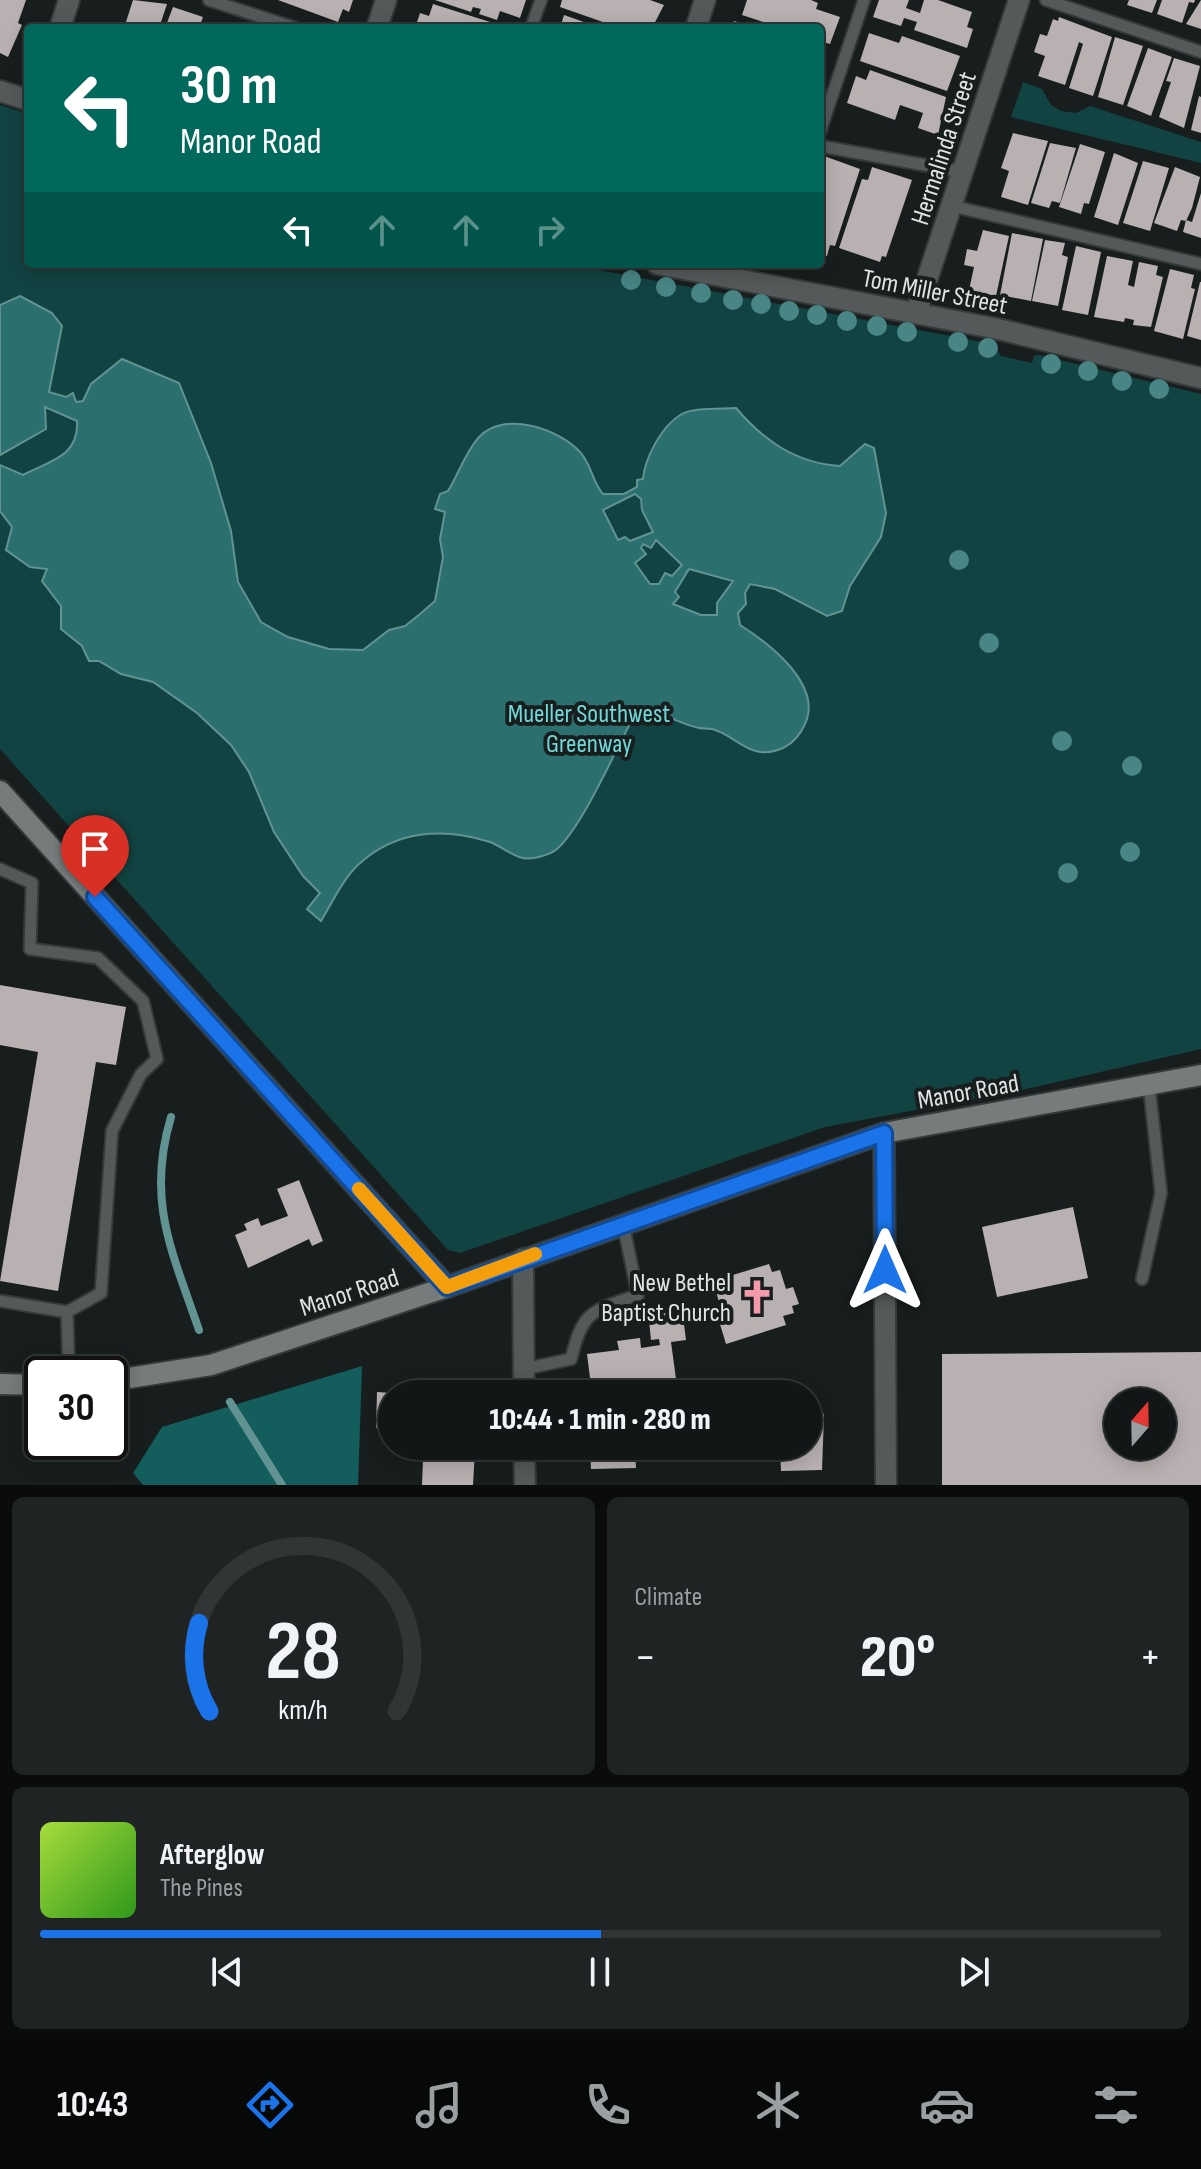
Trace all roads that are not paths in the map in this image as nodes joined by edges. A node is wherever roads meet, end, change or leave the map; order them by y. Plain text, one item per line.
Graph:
1 (69, 0) edge
2 (209, 0) edge
3 (386, 0) edge
4 (541, 0) edge
5 (705, 0) edge
6 (864, 0) edge
7 (1019, 0) edge
8 (1046, 0) edge
9 (227, 3) edge
10 (61, 24) edge
11 (284, 24) edge
12 (378, 24) edge
13 (532, 24) edge
14 (697, 24) edge
15 (1201, 52) edge
16 (0, 91) edge
17 (24, 99) edge
18 (824, 120) edge
19 (824, 147) edge
20 (963, 172) junction
21 (952, 206) junction
22 (1201, 264) edge
23 (678, 268) edge
24 (916, 313) junction
25 (1201, 378) edge
26 (0, 791) edge
27 (0, 869) edge
28 (1201, 1075) edge
29 (1149, 1085) junction
30 (884, 1133) junction
31 (623, 1224) junction
32 (523, 1259) junction
33 (1142, 1279) dead end
34 (447, 1287) junction
35 (0, 1301) edge
36 (67, 1312) junction
37 (68, 1356) edge
38 (524, 1369) junction
39 (128, 1378) edge
40 (524, 1380) edge
41 (0, 1384) edge
42 (24, 1385) edge
43 (524, 1460) edge
44 (525, 1485) edge
45 (886, 1485) edge

1 - 10 street
2 - 9 lane
3 - 12 street
4 - 13 lane
5 - 14 street
6 - 18 lane
7 - 20 street, Hermalinda Street
8 - 15 lane
9 - 11 lane
16 - 17 street
19 - 20 lane
20 - 21 street, Hermalinda Street
21 - 22 lane
21 - 24 street, Hermalinda Street
23 - 24 street, Tom Miller Street
24 - 25 street, Tom Miller Street
26 - 34 main road
27 - 36 lane
28 - 29 main road, Manor Road
29 - 30 main road, Manor Road
29 - 33 lane
30 - 31 main road, Manor Road
30 - 45 street
31 - 32 main road, Manor Road
31 - 38 lane
32 - 34 main road, Manor Road
32 - 38 street
34 - 39 main road, Manor Road
35 - 36 lane
36 - 37 lane
38 - 40 street
41 - 42 main road
43 - 44 street

